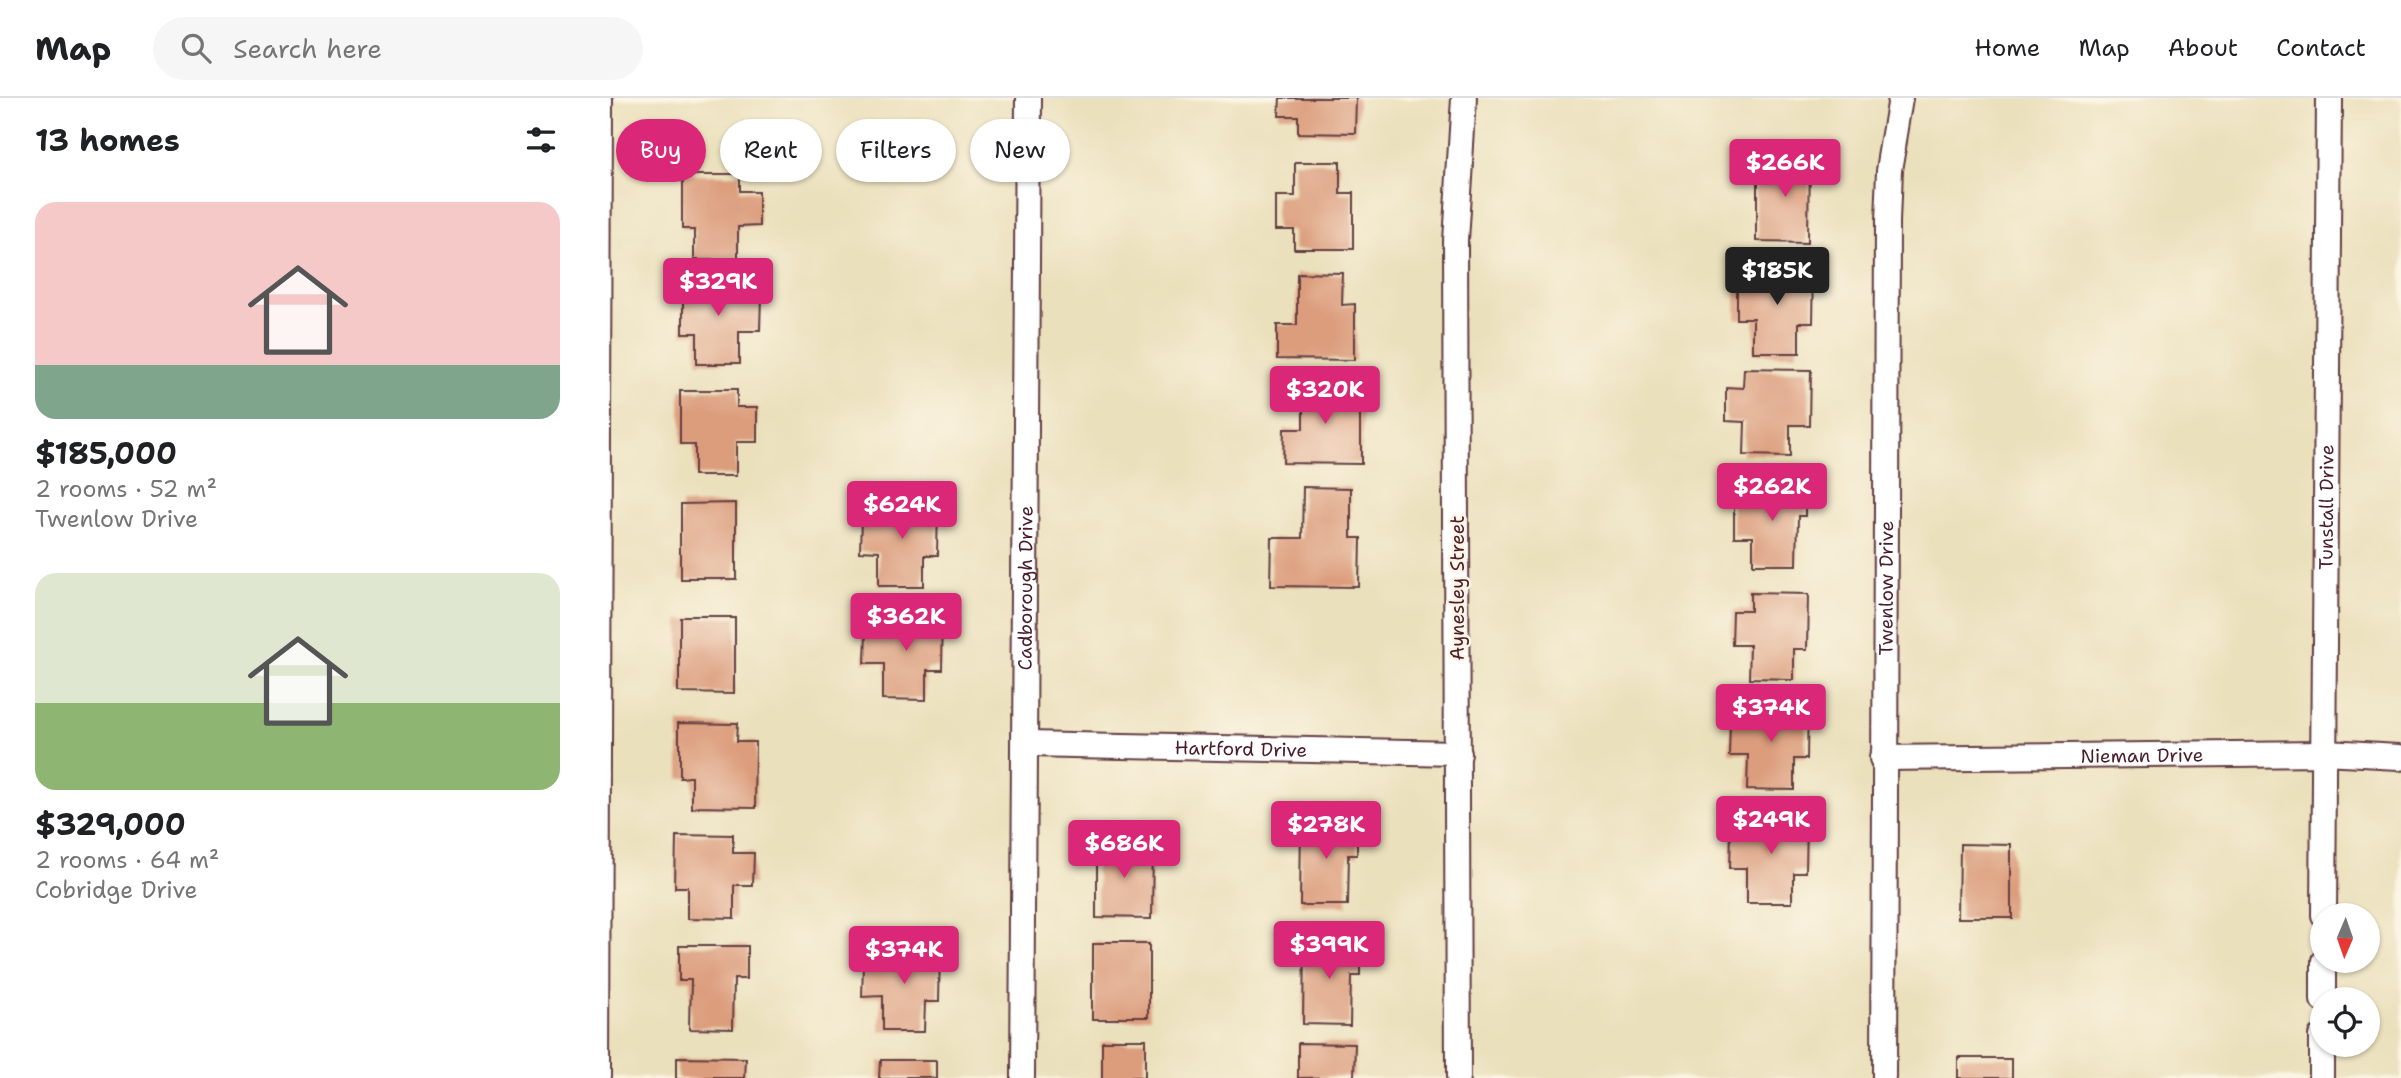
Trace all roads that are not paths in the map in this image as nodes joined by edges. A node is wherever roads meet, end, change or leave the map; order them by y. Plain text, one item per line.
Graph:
1 (600, 98) edge
2 (1028, 98) edge
3 (1464, 98) edge
4 (1901, 98) edge
5 (2329, 98) edge
6 (1026, 744) junction
7 (1458, 753) junction
8 (2325, 753) junction
9 (2401, 757) edge
10 (1883, 758) junction
11 (2323, 903) edge
12 (2322, 1057) edge
13 (597, 1078) edge
14 (1021, 1078) edge
15 (1458, 1078) edge
16 (1884, 1078) edge
17 (2322, 1078) edge

1 - 13 street
2 - 6 street, Cadborough Drive
3 - 7 street, Aynesley Street
4 - 10 street, Twenlow Drive
5 - 8 street, Tunstall Drive
6 - 7 street, Hartford Drive
6 - 14 street, Cadborough Drive
7 - 15 street, Aynesley Street
8 - 9 street, Nieman Drive
8 - 10 street, Nieman Drive
8 - 11 street, Tunstall Drive
10 - 16 street, Twenlow Drive
12 - 17 street

